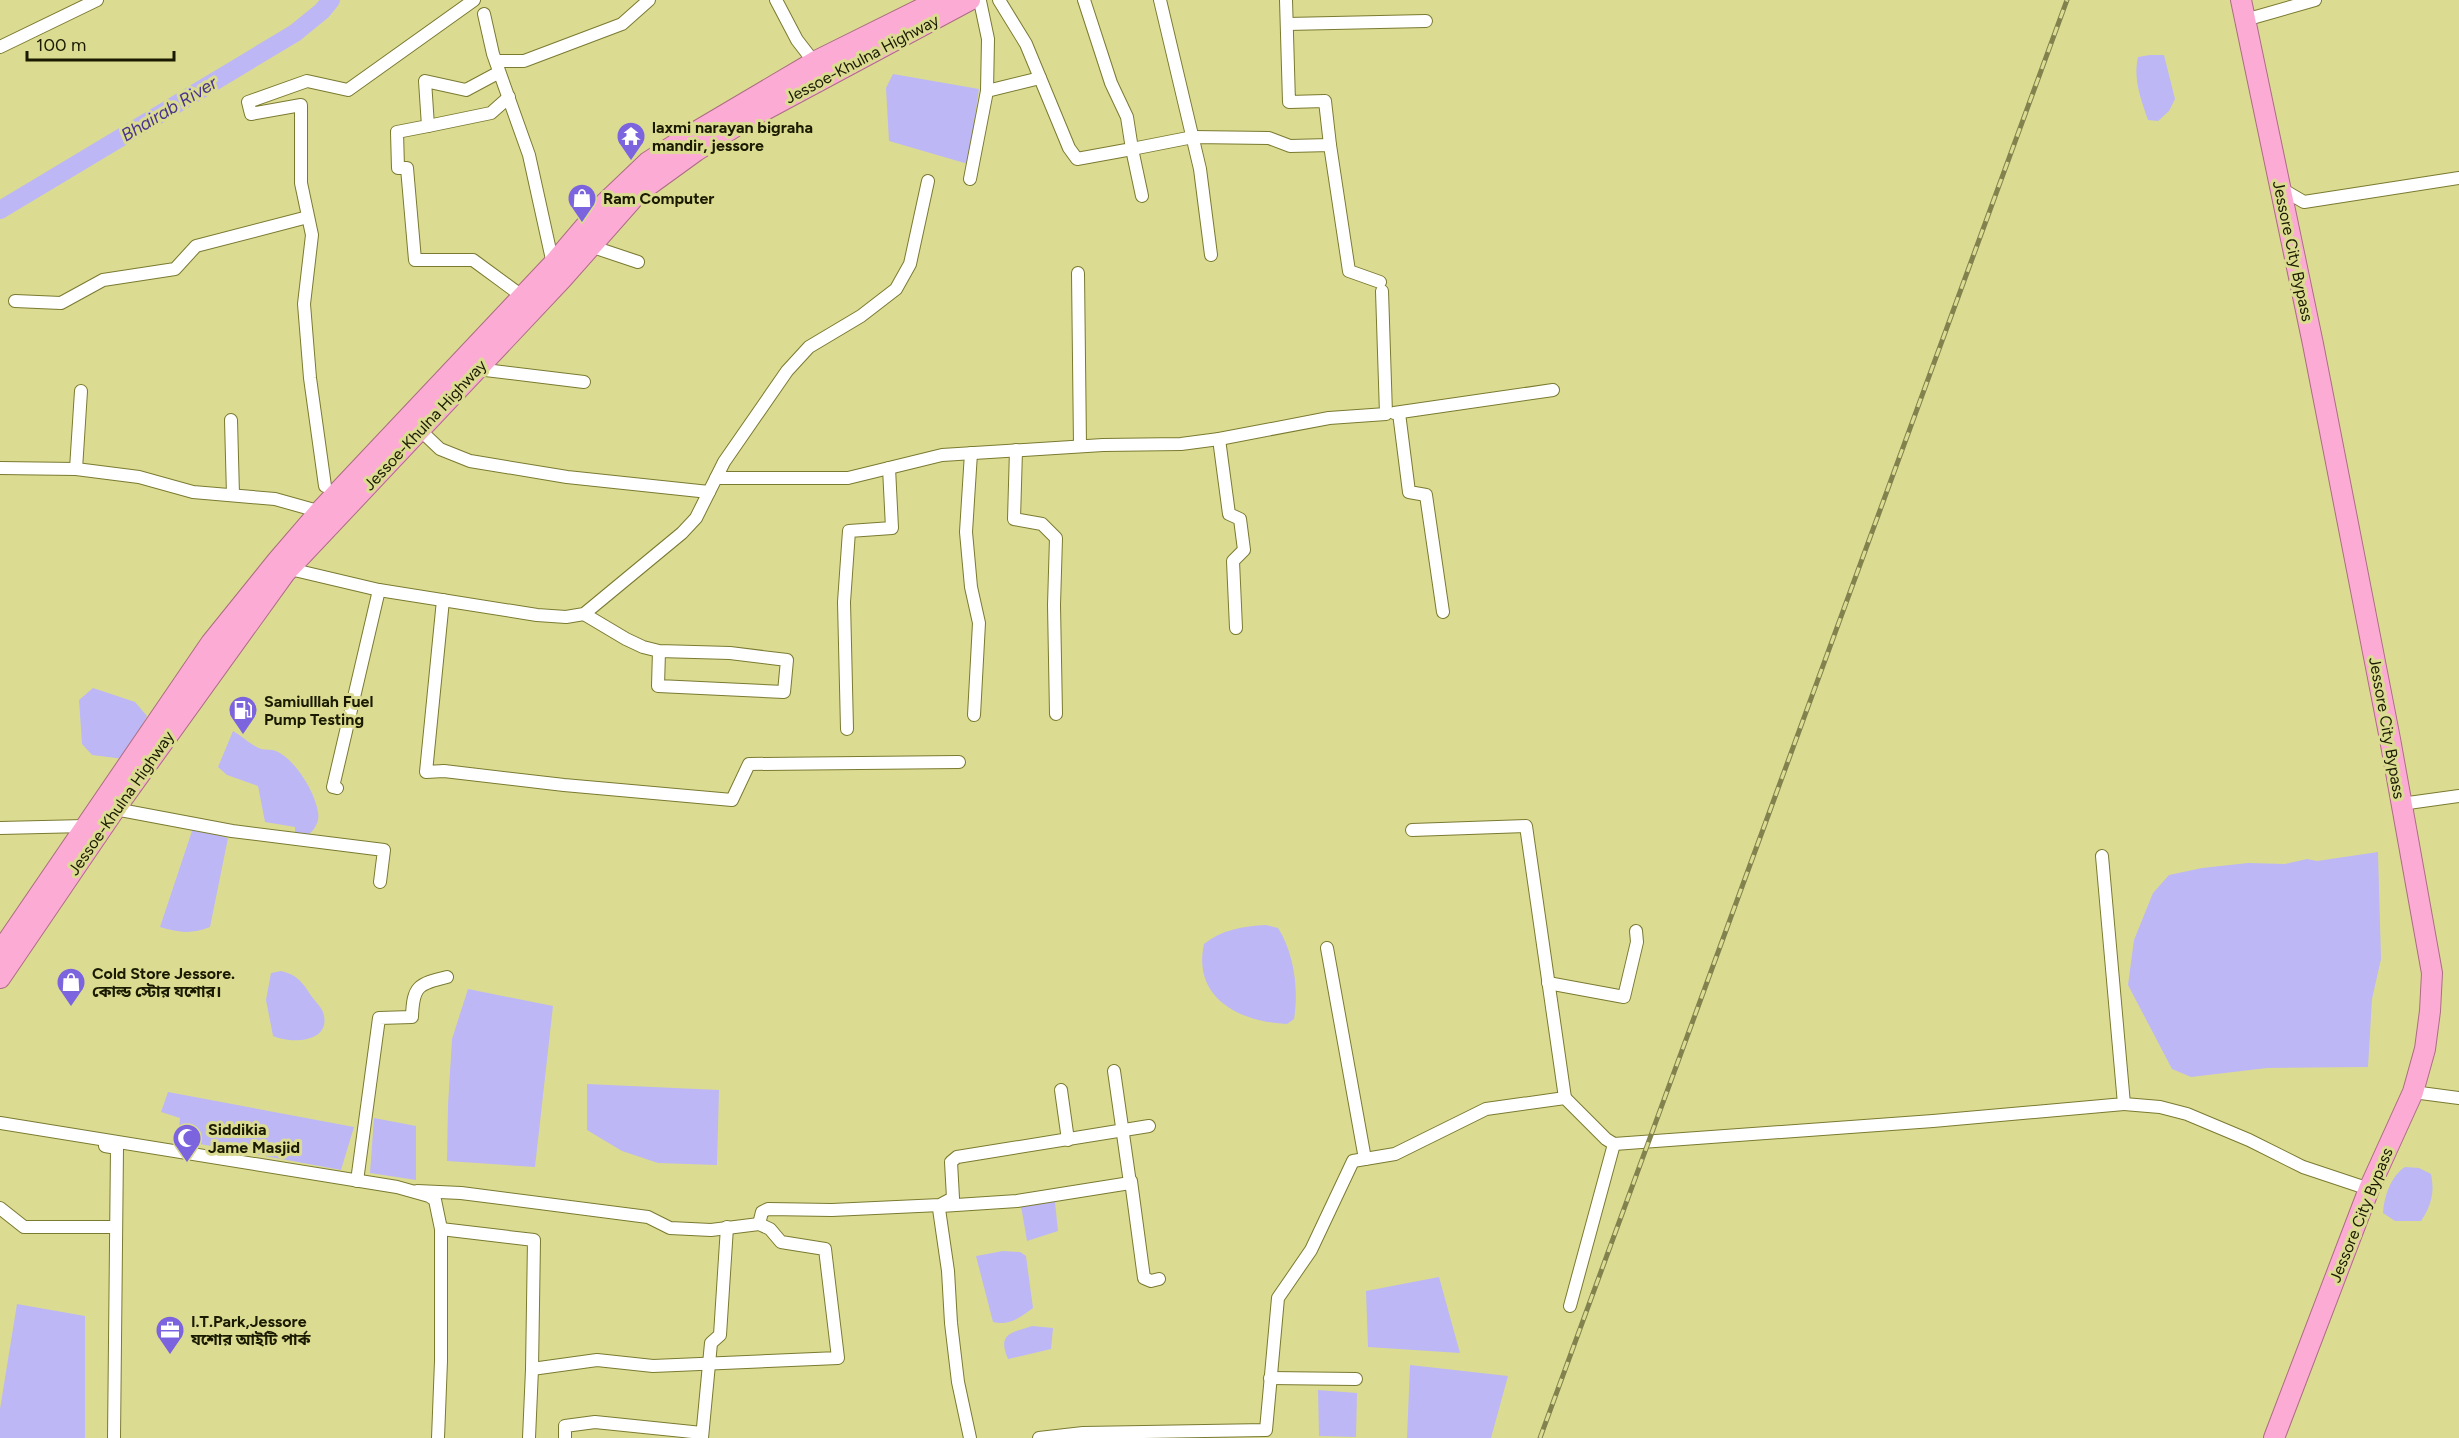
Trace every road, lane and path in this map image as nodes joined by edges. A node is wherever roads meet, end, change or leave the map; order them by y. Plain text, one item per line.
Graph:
1 (97, 0) edge
2 (474, 0) edge
3 (649, 0) edge
4 (776, 0) edge
5 (939, 0) edge
6 (975, 0) edge
7 (999, 0) edge
8 (1084, 0) edge
9 (1160, 0) edge
10 (1287, 0) edge
11 (2241, 0) edge
12 (2315, 0) edge
13 (484, 14) dead end
14 (2245, 20) junction
15 (1426, 21) dead end
16 (1287, 24) junction
17 (0, 47) edge
18 (496, 61) junction
19 (814, 62) junction
20 (494, 75) dead end
21 (1040, 78) junction
22 (987, 91) junction
23 (509, 97) junction
24 (428, 126) junction
25 (1193, 137) junction
26 (1329, 145) junction
27 (1132, 149) junction
28 (2459, 178) edge
29 (970, 179) dead end
30 (928, 181) dead end
31 (2280, 188) junction
32 (1142, 196) dead end
33 (304, 218) dead end
34 (590, 246) junction
35 (1211, 255) dead end
36 (638, 262) dead end
37 (553, 264) junction
38 (1078, 273) dead end
39 (522, 296) junction
40 (15, 301) dead end
41 (477, 369) junction
42 (584, 382) dead end
43 (1553, 390) dead end
44 (81, 392) dead end
45 (1393, 413) junction
46 (231, 420) dead end
47 (420, 430) junction
48 (1219, 439) junction
49 (1080, 446) junction
50 (1016, 450) junction
51 (971, 453) junction
52 (0, 468) edge
53 (889, 468) junction
54 (76, 469) junction
55 (716, 478) junction
56 (325, 486) dead end
57 (709, 492) junction
58 (233, 495) junction
59 (328, 515) junction
60 (290, 569) junction
61 (379, 590) junction
62 (443, 600) junction
63 (1443, 612) dead end
64 (584, 614) junction
65 (1236, 628) dead end
66 (659, 651) junction
67 (1056, 714) dead end
68 (974, 715) dead end
69 (847, 729) dead end
70 (959, 762) dead end
71 (337, 788) dead end
72 (2459, 796) edge
73 (2401, 804) junction
74 (115, 809) junction
75 (85, 826) junction
76 (0, 828) edge
77 (1412, 831) dead end
78 (2102, 856) dead end
79 (380, 882) dead end
80 (1636, 930) dead end
81 (1327, 948) dead end
82 (0, 952) edge
83 (447, 977) dead end
84 (0, 978) edge
85 (1548, 983) junction
86 (1114, 1071) dead end
87 (1061, 1090) dead end
88 (2413, 1092) junction
89 (1565, 1098) junction
90 (2459, 1098) edge
91 (2124, 1104) junction
92 (0, 1123) edge
93 (1149, 1126) dead end
94 (0, 1128) edge
95 (1122, 1131) junction
96 (1068, 1140) junction
97 (1614, 1144) junction
98 (1365, 1159) junction
99 (357, 1180) junction
100 (1131, 1181) junction
101 (2369, 1189) junction
102 (417, 1191) junction
103 (0, 1208) edge
104 (759, 1224) junction
105 (115, 1227) junction
106 (728, 1227) junction
107 (441, 1228) junction
108 (1159, 1279) dead end
109 (1569, 1306) dead end
110 (708, 1362) junction
111 (532, 1369) junction
112 (1270, 1378) junction
113 (1356, 1379) dead end
114 (702, 1436) edge
115 (114, 1438) edge
116 (438, 1438) edge
117 (529, 1438) edge
118 (565, 1438) edge
119 (970, 1438) edge
120 (1039, 1438) edge
121 (2274, 1438) edge

1 - 17 street
2 - 56 street
3 - 18 street
4 - 19 street
5 - 19 highway, Jessoe-Khulna Highway
6 - 22 street
6 - 34 highway, Jessoe-Khulna Highway
7 - 21 street
8 - 27 street
9 - 25 street
10 - 16 street
11 - 14 highway, Jessore City Bypass
12 - 14 street
13 - 18 street
14 - 31 highway, Jessore City Bypass
15 - 16 street
16 - 26 street
18 - 23 street
19 - 37 highway, Jessoe-Khulna Highway
20 - 24 street
21 - 22 street
21 - 27 street
22 - 29 street
23 - 24 street
23 - 37 street
24 - 39 street
25 - 26 street
25 - 27 street
25 - 35 street
26 - 45 street
27 - 32 street
28 - 31 street
30 - 55 street
31 - 73 highway, Jessore City Bypass
33 - 40 street
34 - 36 street
34 - 41 highway, Jessoe-Khulna Highway
37 - 39 highway, Jessoe-Khulna Highway
38 - 49 street
39 - 59 highway, Jessoe-Khulna Highway
41 - 42 street
41 - 47 highway, Jessoe-Khulna Highway
43 - 45 street
44 - 54 street
45 - 48 street
45 - 63 street
46 - 58 street
47 - 57 street
47 - 59 highway, Jessoe-Khulna Highway
48 - 49 street
48 - 65 street
49 - 50 street
50 - 51 street
50 - 67 street
51 - 53 street
51 - 68 street
52 - 54 street
53 - 55 street
53 - 69 street
54 - 58 street
55 - 57 street
57 - 64 street
58 - 59 street
59 - 60 highway, Jessoe-Khulna Highway
59 - 75 highway, Jessoe-Khulna Highway
60 - 61 street
60 - 74 highway, Jessoe-Khulna Highway
61 - 62 street
61 - 71 street
62 - 64 street
62 - 70 street
64 - 66 street
66 - 66 street
72 - 73 street
73 - 88 highway, Jessore City Bypass
74 - 79 street
74 - 84 highway, Jessoe-Khulna Highway
75 - 76 street
75 - 82 highway, Jessoe-Khulna Highway
77 - 85 street
78 - 91 street
80 - 85 street
81 - 98 street
83 - 99 street
85 - 89 street
86 - 95 street
87 - 96 street
88 - 90 street
88 - 101 highway, Jessore City Bypass
89 - 97 street
89 - 98 street
91 - 97 street
91 - 101 street
92 - 99 street
93 - 95 street
94 - 105 street
95 - 96 street
95 - 100 street
96 - 104 street
97 - 109 street
98 - 112 street
99 - 102 street
100 - 108 street
100 - 119 street
101 - 121 highway, Jessore City Bypass
102 - 106 street
102 - 107 street
103 - 105 street
104 - 106 street
104 - 110 street
105 - 115 street
106 - 110 street
107 - 111 street
107 - 116 street
110 - 111 street
110 - 114 street
111 - 117 street
112 - 113 street
112 - 120 street
114 - 118 street

